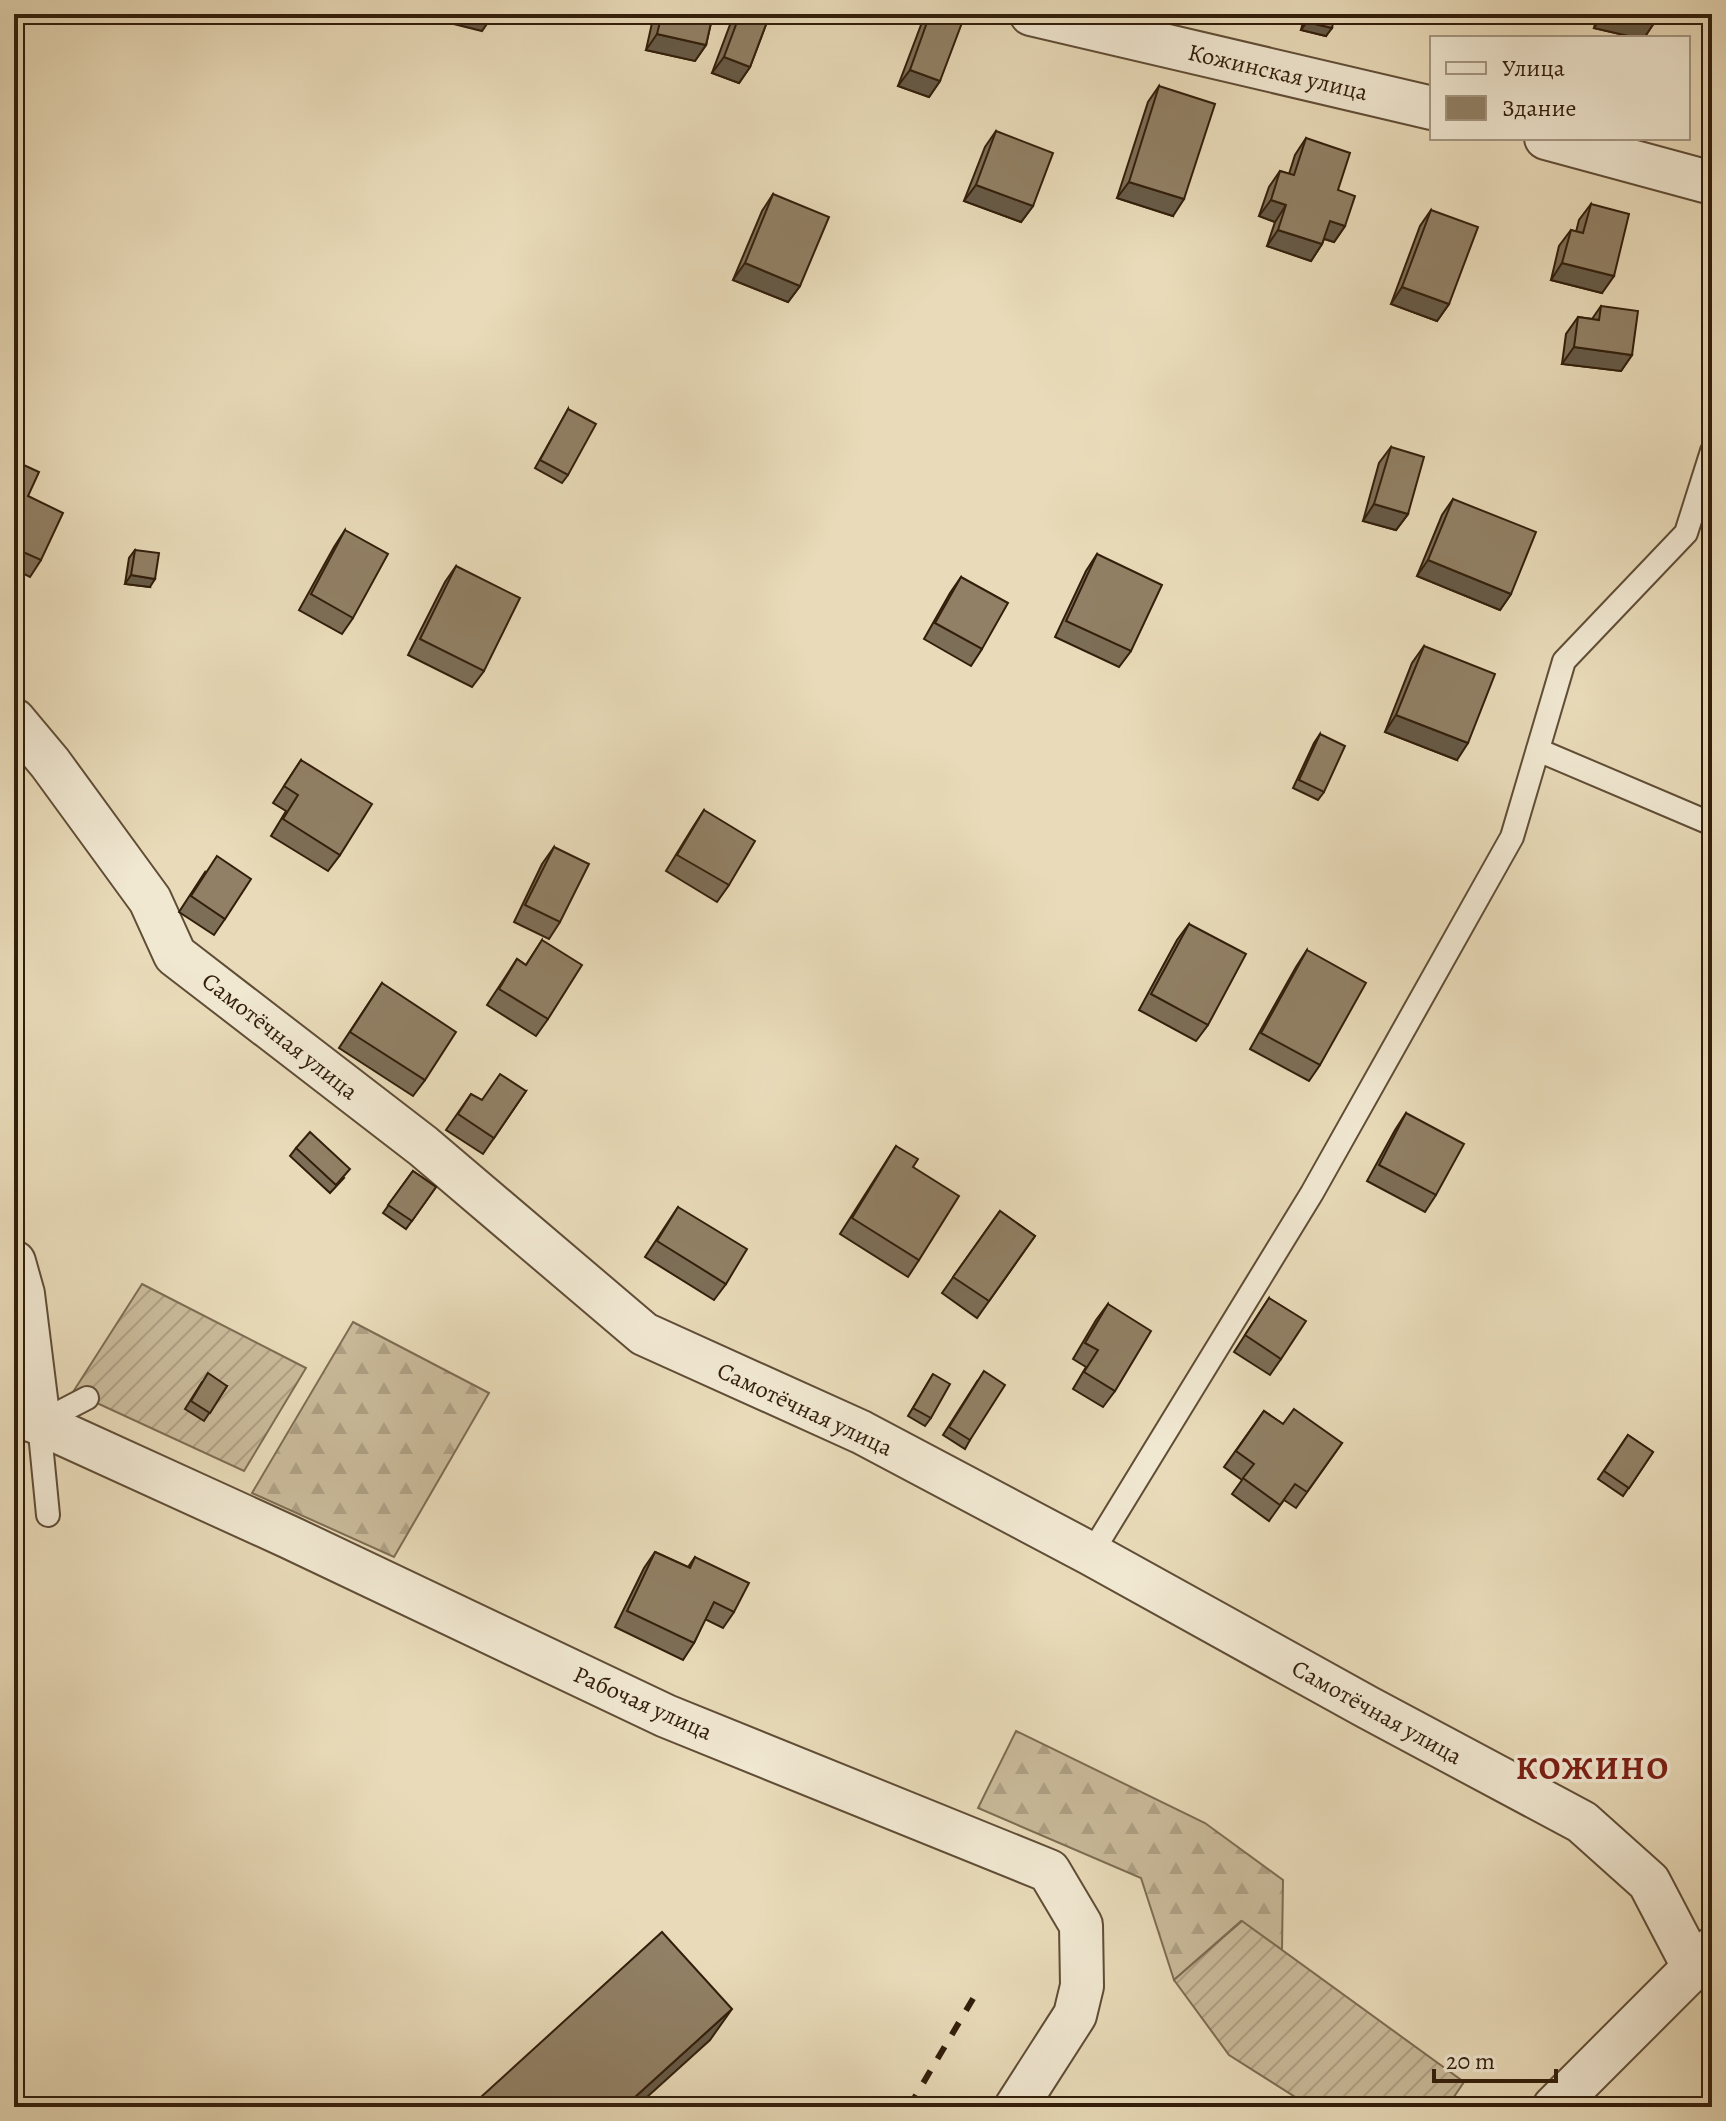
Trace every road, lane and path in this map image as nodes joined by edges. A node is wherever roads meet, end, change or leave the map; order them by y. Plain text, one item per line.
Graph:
1 (1031, 14) edge
2 (1430, 108) edge
3 (1553, 140) edge
4 (1712, 183) edge
5 (1712, 451) edge
6 (14, 720) edge
7 (1538, 750) junction
8 (1712, 824) edge
9 (14, 1262) edge
10 (87, 1398) dead end
11 (22, 1429) edge
12 (48, 1515) dead end
13 (1091, 1554) junction
14 (1703, 1959) edge
15 (1016, 2107) edge
16 (1554, 2107) edge

1 - 2 street, Кожинская улица
3 - 4 street
5 - 7 lane
6 - 13 street, Самотёчная улица
7 - 8 lane
7 - 13 lane
9 - 11 street
10 - 11 lane
11 - 12 lane
11 - 15 street, Рабочая улица
13 - 14 street, Самотёчная улица
14 - 16 street

